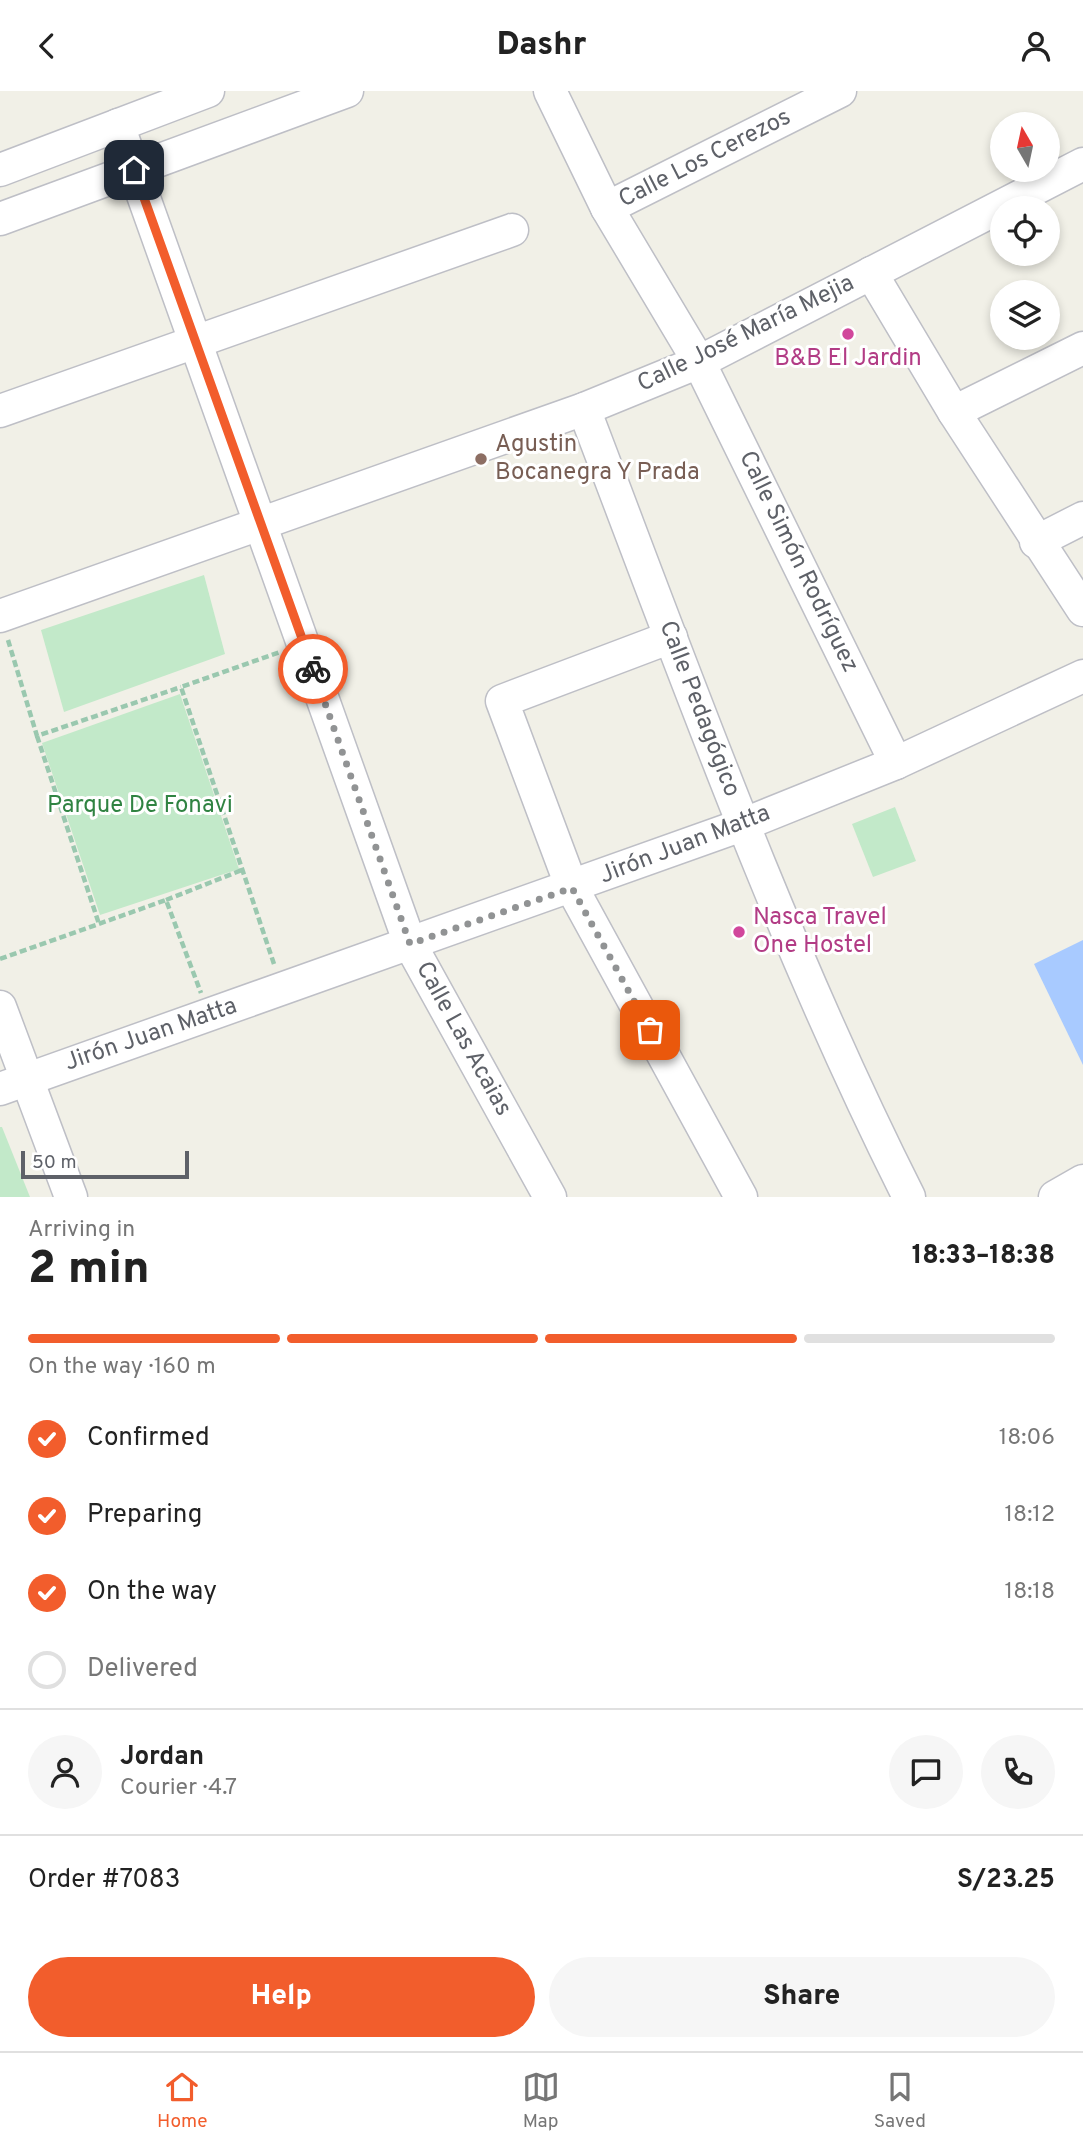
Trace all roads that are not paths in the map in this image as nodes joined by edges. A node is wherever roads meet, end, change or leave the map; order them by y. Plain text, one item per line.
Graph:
1 (208, 91) edge
2 (347, 91) edge
3 (550, 91) edge
4 (840, 91) edge
5 (118, 125) junction
6 (1083, 164) edge
7 (0, 170) edge
8 (134, 170) junction
9 (607, 208) junction
10 (0, 219) edge
11 (512, 230) dead end
12 (871, 273) junction
13 (196, 342) junction
14 (1083, 348) edge
15 (699, 362) junction
16 (584, 409) junction
17 (0, 411) edge
18 (954, 412) junction
19 (1083, 519) edge
20 (261, 524) junction
21 (1036, 542) junction
22 (1083, 610) edge
23 (0, 616) edge
24 (671, 637) junction
25 (1083, 676) edge
26 (896, 763) junction
27 (742, 825) junction
28 (572, 888) junction
29 (410, 944) junction
30 (0, 1007) edge
31 (13, 1084) edge
32 (1083, 1181) edge
33 (71, 1197) edge
34 (550, 1197) edge
35 (741, 1197) edge
36 (909, 1197) edge
37 (1055, 1197) edge

1 - 5 street
2 - 8 street
3 - 9 street, Calle Simón Rodríguez
4 - 9 street, Calle Los Cerezos
5 - 7 street
5 - 8 street, Calle Las Acaias
6 - 12 street, Calle José María Mejia
8 - 10 street
8 - 13 street, Calle Las Acaias
9 - 15 street, Calle Simón Rodríguez
11 - 13 street
12 - 15 street, Calle José María Mejia
12 - 18 street
13 - 17 street
13 - 20 street, Calle Las Acaias
14 - 18 street
15 - 16 street, Calle José María Mejia
15 - 26 street, Calle Simón Rodríguez
16 - 20 street, Calle José María Mejia
16 - 24 street, Calle Pedagógico
18 - 21 street
19 - 21 street
20 - 23 street, Calle José María Mejia
20 - 29 street, Calle Las Acaias
21 - 22 street
24 - 27 street, Calle Pedagógico
24 - 28 street
25 - 26 street, Jirón Juan Matta
26 - 27 street, Jirón Juan Matta
27 - 28 street, Jirón Juan Matta
27 - 36 street, Calle Pedagógico
28 - 29 street, Jirón Juan Matta
28 - 35 street
29 - 31 street, Jirón Juan Matta
29 - 34 street, Calle Las Acaias
30 - 31 street
31 - 33 street
32 - 37 street

